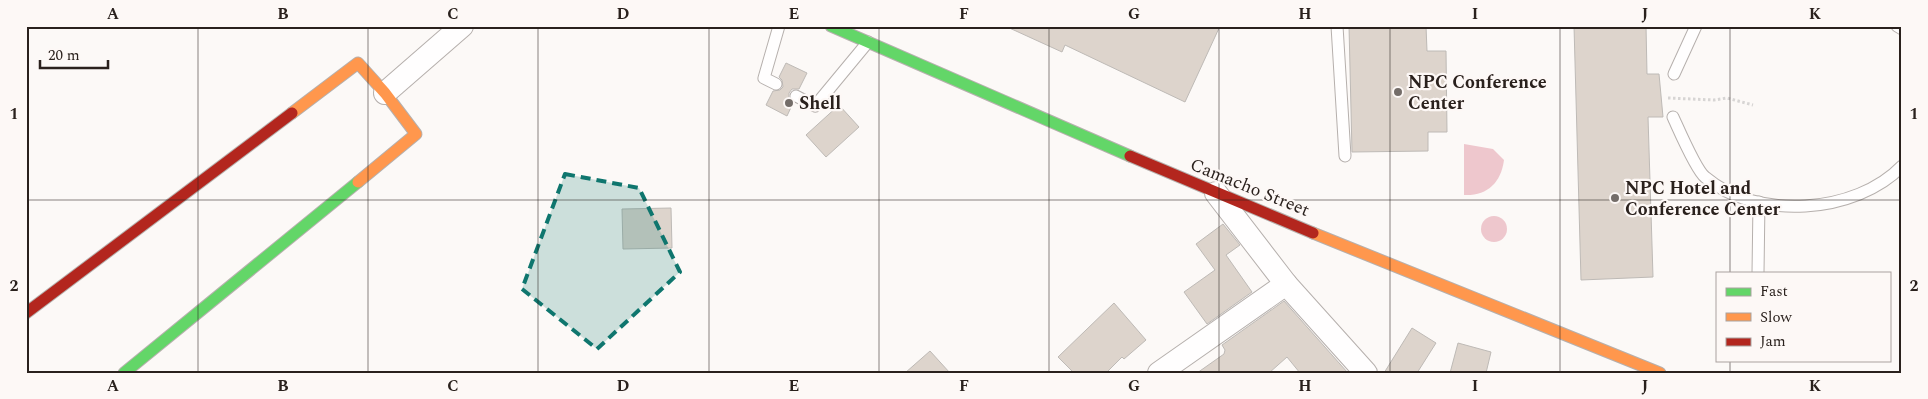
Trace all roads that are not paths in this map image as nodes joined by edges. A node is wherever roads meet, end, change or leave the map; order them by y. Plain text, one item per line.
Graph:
1 (462, 26) edge
2 (780, 26) edge
3 (831, 26) edge
4 (1337, 26) edge
5 (1696, 26) edge
6 (1897, 26) edge
7 (1902, 29) edge
8 (868, 42) junction
9 (1674, 74) dead end
10 (776, 84) dead end
11 (385, 93) junction
12 (796, 96) dead end
13 (1673, 117) dead end
14 (1345, 156) dead end
15 (1901, 168) edge
16 (1216, 193) junction
17 (1759, 202) junction
18 (1758, 272) edge
19 (1286, 284) junction
20 (26, 313) edge
21 (124, 373) edge
22 (1159, 373) edge
23 (1366, 373) edge
24 (1660, 373) edge

1 - 11 street
2 - 10 lane
3 - 8 main road, Camacho Street
4 - 14 lane
5 - 9 lane
6 - 7 lane
8 - 12 lane
8 - 16 main road, Camacho Street
11 - 20 main road
11 - 21 main road
13 - 17 lane
15 - 17 lane
16 - 19 street
16 - 24 main road, Camacho Street
17 - 18 lane
19 - 22 street
19 - 23 street

